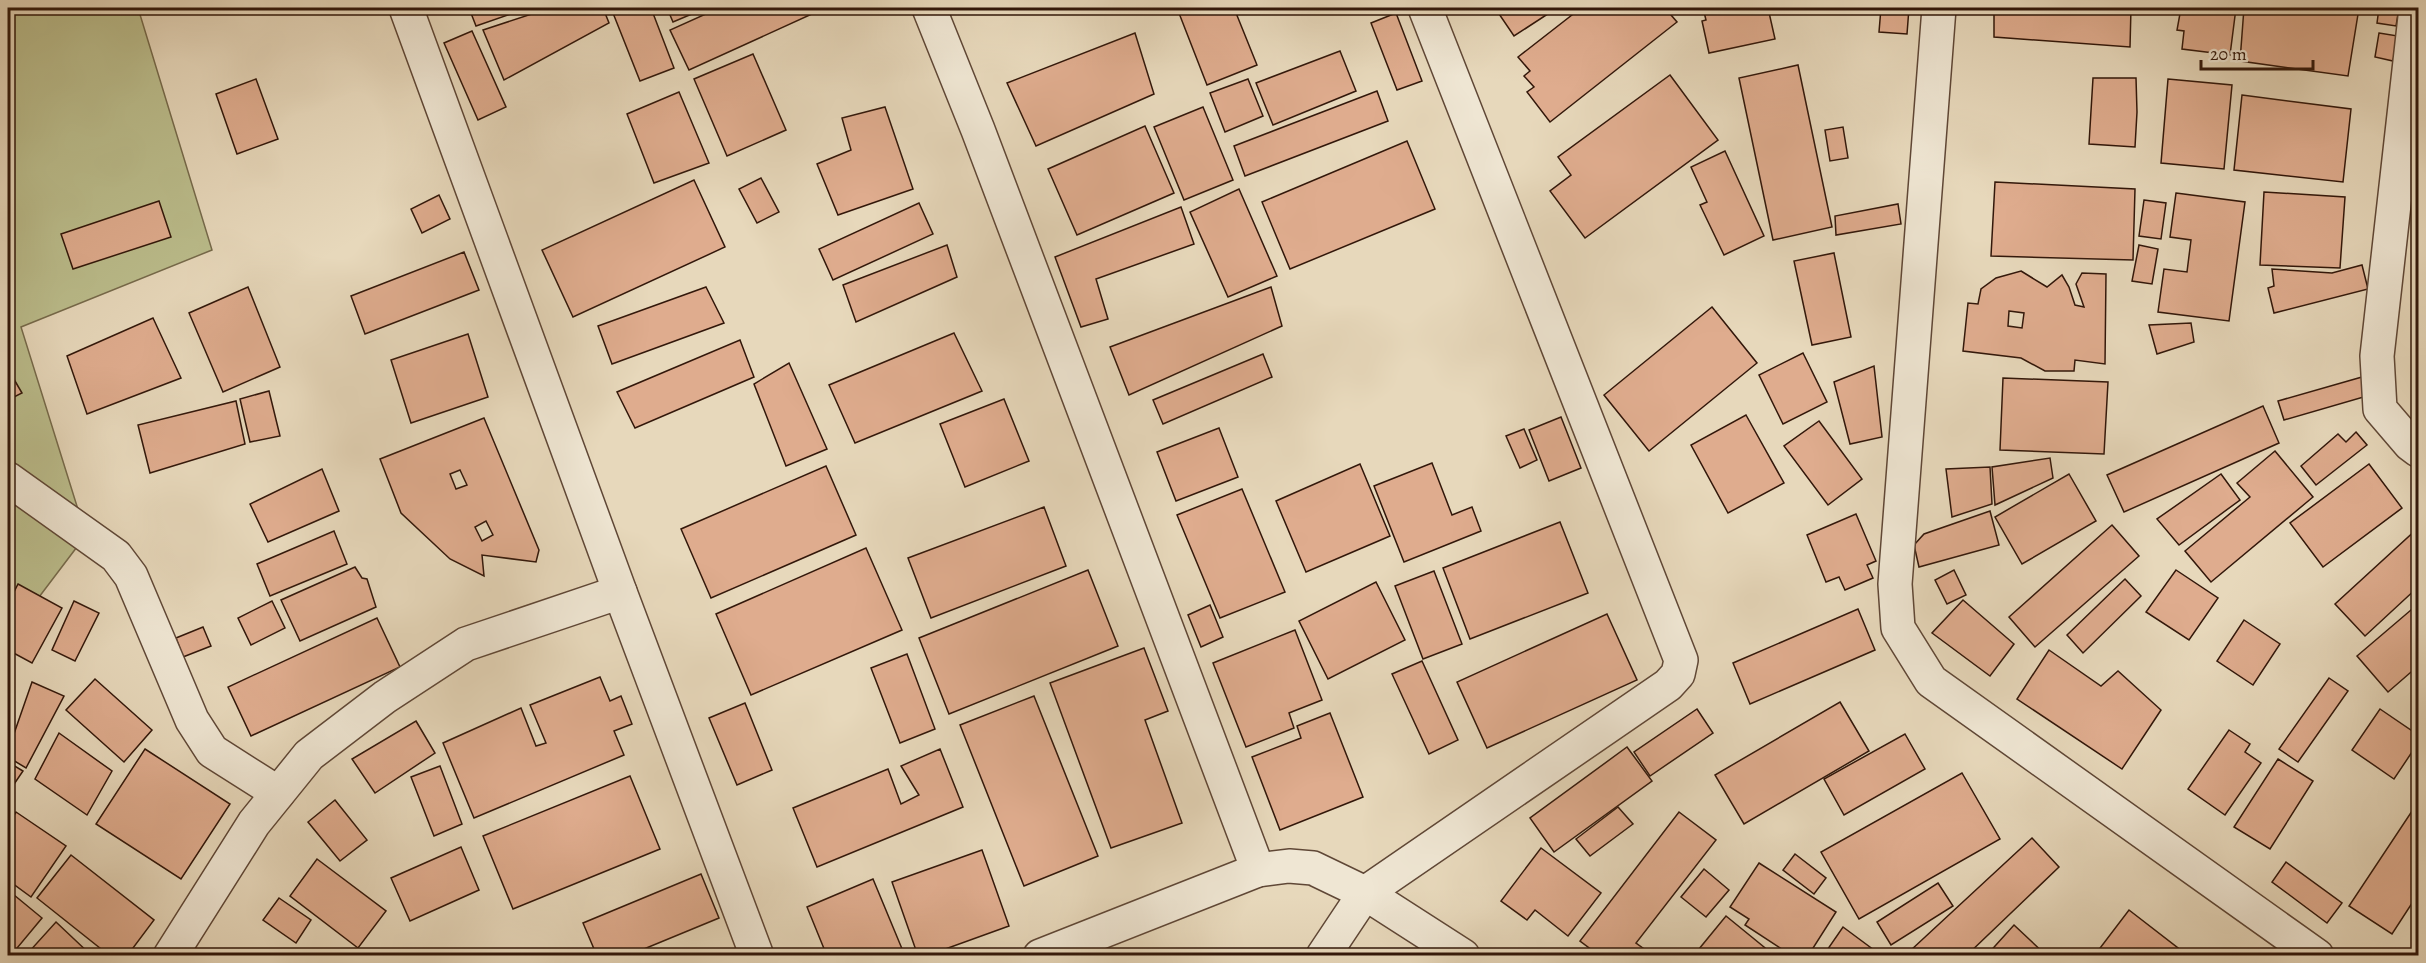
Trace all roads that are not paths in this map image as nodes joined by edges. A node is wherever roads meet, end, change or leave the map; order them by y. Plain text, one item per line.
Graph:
1 (406, 8) edge
2 (929, 8) edge
3 (1425, 8) edge
4 (1939, 8) edge
5 (2416, 8) edge
6 (2418, 450) edge
7 (8, 478) edge
8 (620, 592) junction
9 (278, 793) junction
10 (1258, 870) junction
11 (1365, 893) junction
12 (170, 956) edge
13 (757, 956) edge
14 (1040, 956) edge
15 (1323, 956) edge
16 (1463, 956) edge
17 (2317, 956) edge

1 - 8 street
2 - 10 street
3 - 11 street
4 - 17 street
5 - 6 street
7 - 9 street
8 - 9 street
8 - 13 street
9 - 12 street
10 - 11 street
10 - 14 street
11 - 15 street
11 - 16 street

